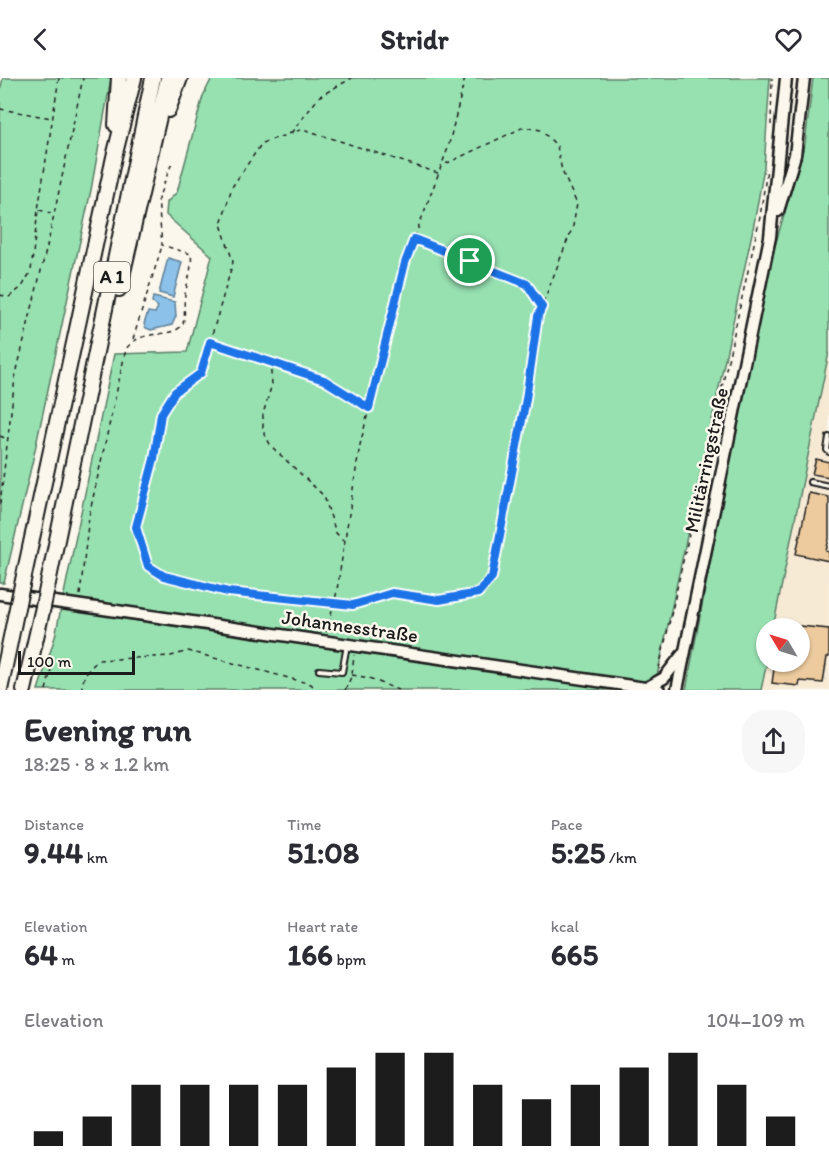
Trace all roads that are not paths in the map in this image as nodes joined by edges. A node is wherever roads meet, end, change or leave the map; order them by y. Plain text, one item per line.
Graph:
1 (119, 78) edge
2 (134, 78) edge
3 (153, 78) edge
4 (168, 78) edge
5 (180, 78) edge
6 (786, 78) edge
7 (804, 78) edge
8 (114, 157) junction
9 (145, 177) junction
10 (770, 237) junction
11 (81, 429) junction
12 (829, 437) edge
13 (829, 452) edge
14 (810, 482) dead end
15 (829, 486) edge
16 (0, 594) edge
17 (350, 645) junction
18 (685, 651) junction
19 (319, 670) dead end
20 (640, 688) edge
21 (0, 690) edge
22 (24, 690) edge
23 (659, 690) edge
24 (677, 690) edge

1 - 8 highway
2 - 8 highway, A 1
3 - 11 highway, A 1
4 - 9 highway
5 - 9 highway
6 - 10 main road, Militärringstraße
7 - 10 main road, Militärringstraße
8 - 21 highway, A 1, bridge
9 - 11 highway
10 - 18 main road, Militärringstraße
11 - 22 highway, A 1, bridge
12 - 13 lane
14 - 15 lane
16 - 17 main road, Johannesstraße
17 - 19 lane
17 - 20 main road, Johannesstraße
18 - 20 main road
18 - 24 main road, Militärringstraße
20 - 23 main road, Johannesstraße

